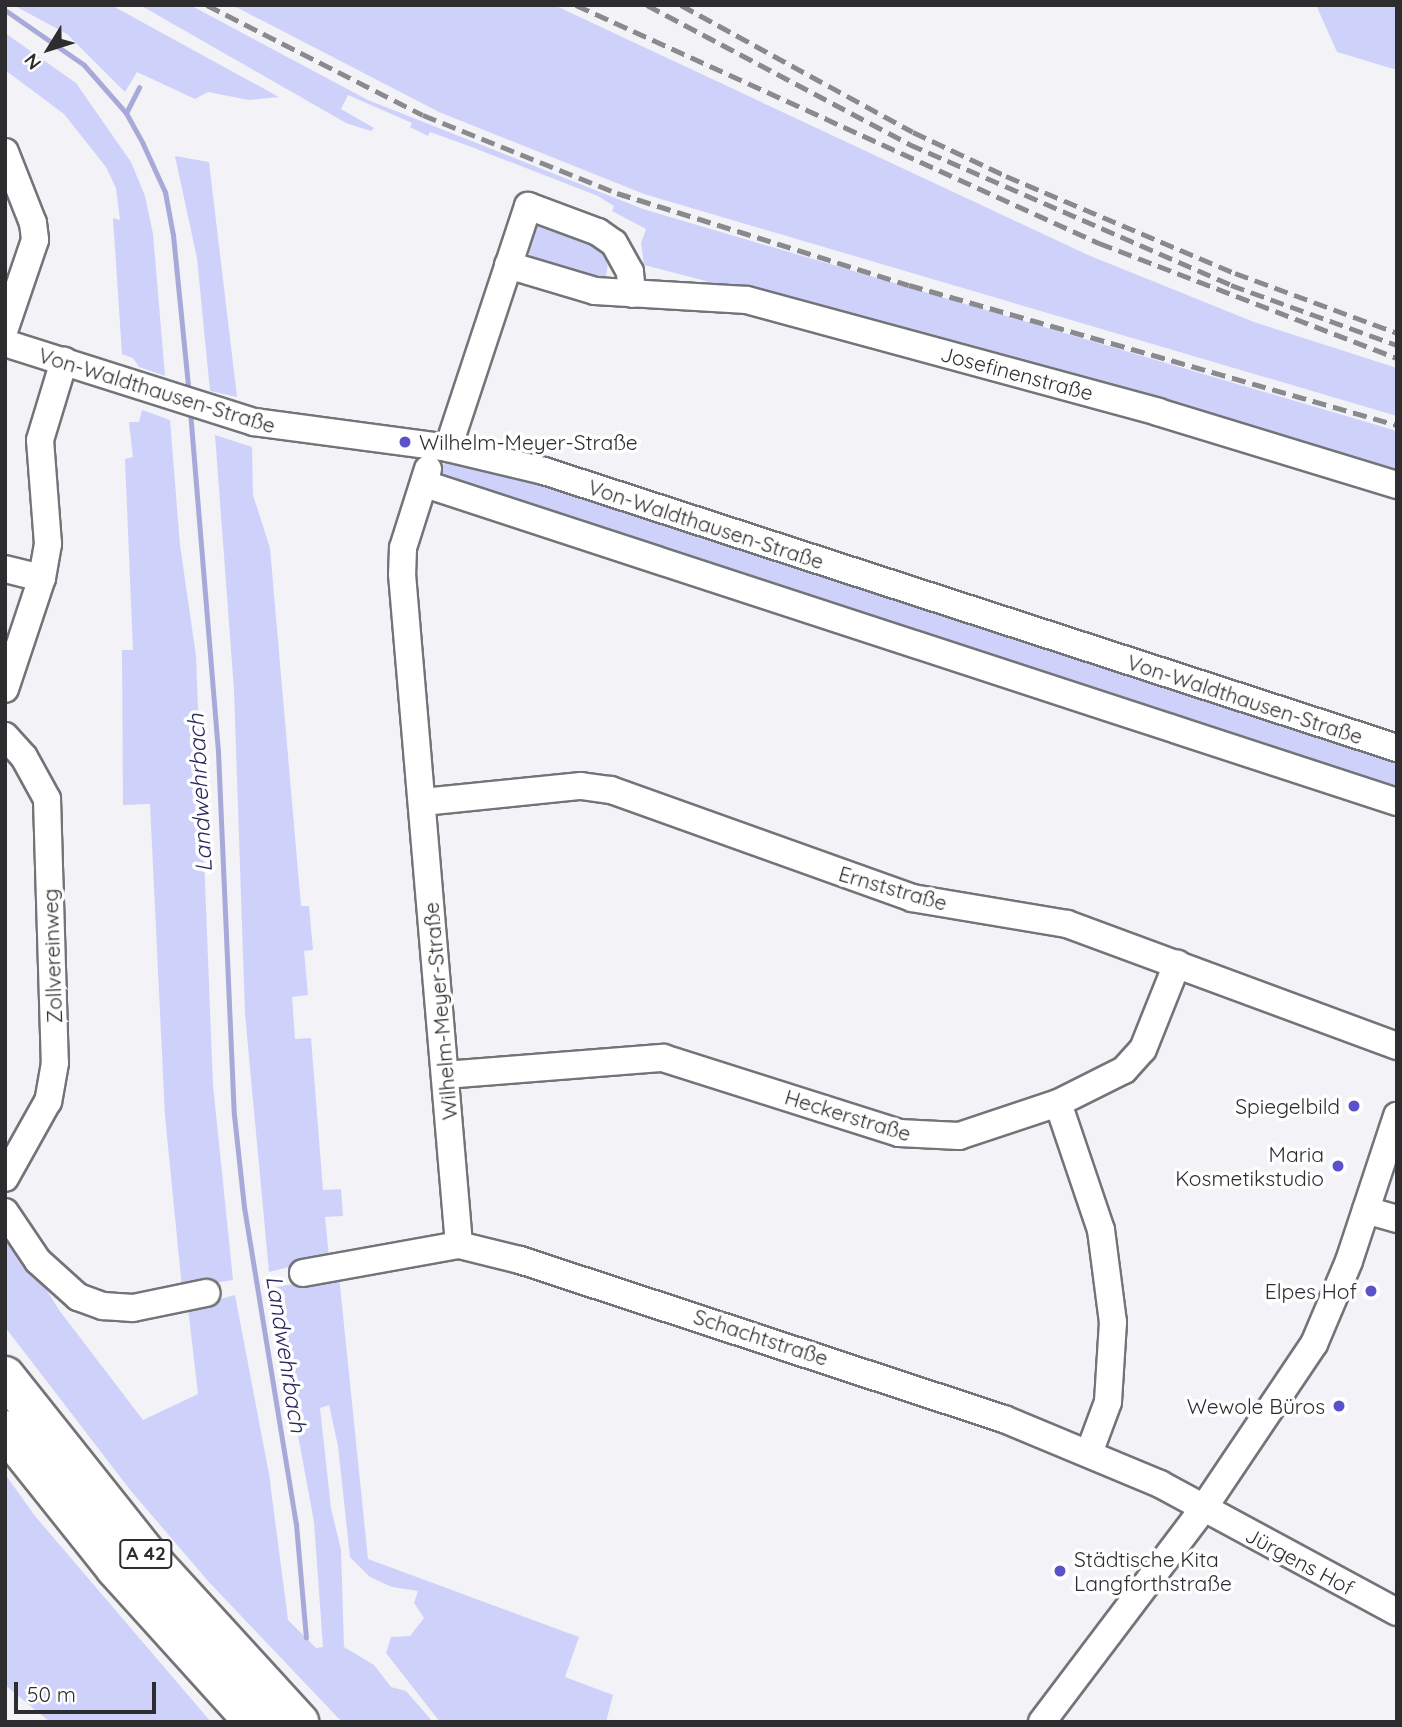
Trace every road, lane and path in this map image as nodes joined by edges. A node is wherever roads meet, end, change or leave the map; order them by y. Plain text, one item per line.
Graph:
1 (5, 152) edge
2 (508, 265) junction
3 (632, 294) junction
4 (5, 328) edge
5 (5, 342) edge
6 (64, 361) junction
7 (439, 447) junction
8 (425, 484) junction
9 (1397, 485) edge
10 (5, 569) edge
11 (42, 578) junction
12 (5, 689) edge
13 (5, 736) edge
14 (1397, 748) edge
15 (423, 802) junction
16 (1397, 802) edge
17 (1177, 964) junction
18 (1397, 1046) edge
19 (445, 1075) junction
20 (1058, 1103) junction
21 (1397, 1116) edge
22 (5, 1178) edge
23 (1366, 1210) junction
24 (5, 1212) edge
25 (1397, 1219) edge
26 (459, 1245) junction
27 (303, 1273) dead end
28 (206, 1293) dead end
29 (5, 1376) edge
30 (5, 1430) edge
31 (1089, 1453) junction
32 (1203, 1509) junction
33 (1397, 1612) edge
34 (254, 1722) edge
35 (299, 1722) edge
36 (1042, 1722) edge

1 - 4 street
2 - 3 street, Josefinenstraße
2 - 3 street
2 - 7 street
3 - 9 street, Josefinenstraße
5 - 6 street, Von-Waldthausen-Straße
6 - 7 street, Von-Waldthausen-Straße
6 - 11 street
7 - 8 street, Wilhelm-Meyer-Straße
7 - 14 street, Von-Waldthausen-Straße
8 - 15 street, Wilhelm-Meyer-Straße
8 - 16 street
10 - 11 street
11 - 12 street
13 - 22 street, Zollvereinweg
15 - 17 street, Ernststraße
15 - 19 street, Wilhelm-Meyer-Straße
17 - 18 street, Ernststraße
17 - 20 street, Heckerstraße
19 - 20 street, Heckerstraße
19 - 26 street, Wilhelm-Meyer-Straße
20 - 31 street
21 - 23 street
23 - 25 street
23 - 32 street
24 - 28 street
26 - 27 street, Schachtstraße
26 - 31 street, Schachtstraße
29 - 35 highway, A 42
30 - 34 highway, A 42
31 - 32 street, Schachtstraße
32 - 33 street, Jürgens Hof
32 - 36 street

